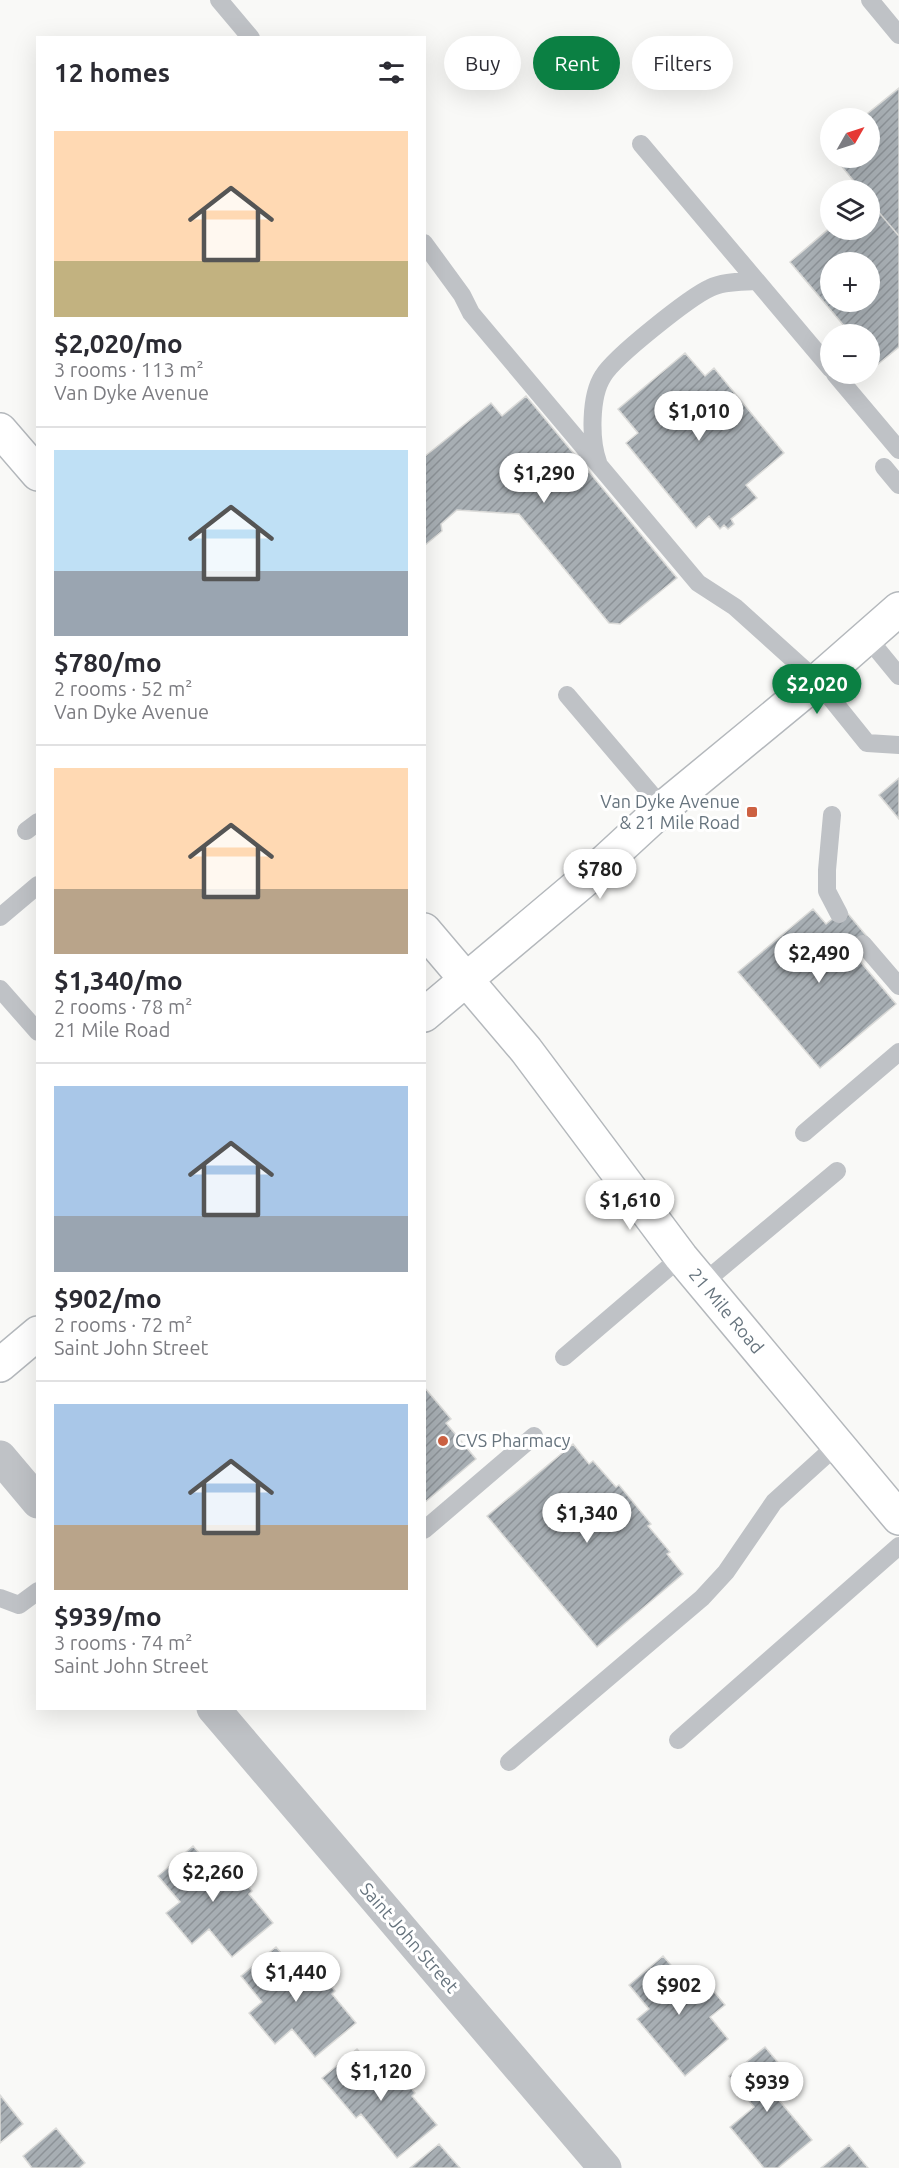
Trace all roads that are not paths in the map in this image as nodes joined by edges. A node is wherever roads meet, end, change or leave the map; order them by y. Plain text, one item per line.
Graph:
1 (219, 0) edge
2 (870, 0) edge
3 (899, 35) edge
4 (249, 36) edge
5 (641, 144) dead end
6 (426, 246) edge
7 (756, 280) junction
8 (820, 356) edge
9 (843, 384) edge
10 (0, 430) edge
11 (899, 450) edge
12 (600, 466) junction
13 (884, 467) dead end
14 (36, 472) edge
15 (899, 485) edge
16 (899, 609) edge
17 (867, 637) junction
18 (899, 676) edge
19 (817, 681) junction
20 (567, 695) dead end
21 (899, 745) edge
22 (663, 808) junction
23 (831, 815) dead end
24 (36, 887) edge
25 (839, 914) dead end
26 (0, 917) edge
27 (426, 932) edge
28 (863, 944) dead end
29 (466, 980) junction
30 (899, 986) edge
31 (0, 989) edge
32 (426, 1013) edge
33 (36, 1030) edge
34 (899, 1052) edge
35 (804, 1133) dead end
36 (837, 1171) dead end
37 (681, 1257) junction
38 (703, 1283) junction
39 (36, 1335) edge
40 (564, 1357) dead end
41 (0, 1365) edge
42 (534, 1436) dead end
43 (837, 1445) junction
44 (0, 1457) edge
45 (36, 1500) edge
46 (894, 1501) edge
47 (426, 1528) edge
48 (899, 1546) edge
49 (36, 1593) edge
50 (0, 1598) edge
51 (215, 1710) edge
52 (678, 1740) dead end
53 (509, 1762) dead end
54 (605, 2168) edge

1 - 4 lane
2 - 3 lane
5 - 7 lane
6 - 12 lane
7 - 8 lane
7 - 12 lane
9 - 11 lane
10 - 14 street
12 - 19 lane
13 - 15 lane
16 - 17 street
17 - 18 lane
17 - 19 street
19 - 21 lane
19 - 22 street
20 - 22 lane
22 - 29 street
23 - 25 lane
24 - 26 lane
27 - 29 street, 21 Mile Road
28 - 30 lane
29 - 32 street
29 - 37 street, 21 Mile Road
31 - 33 lane
34 - 35 lane
36 - 38 lane
37 - 38 street, 21 Mile Road
37 - 40 lane
38 - 43 street, 21 Mile Road
39 - 41 street
42 - 47 lane
43 - 46 street, 21 Mile Road
43 - 53 lane
44 - 45 street
48 - 52 lane
49 - 50 lane
51 - 54 street, Saint John Street

